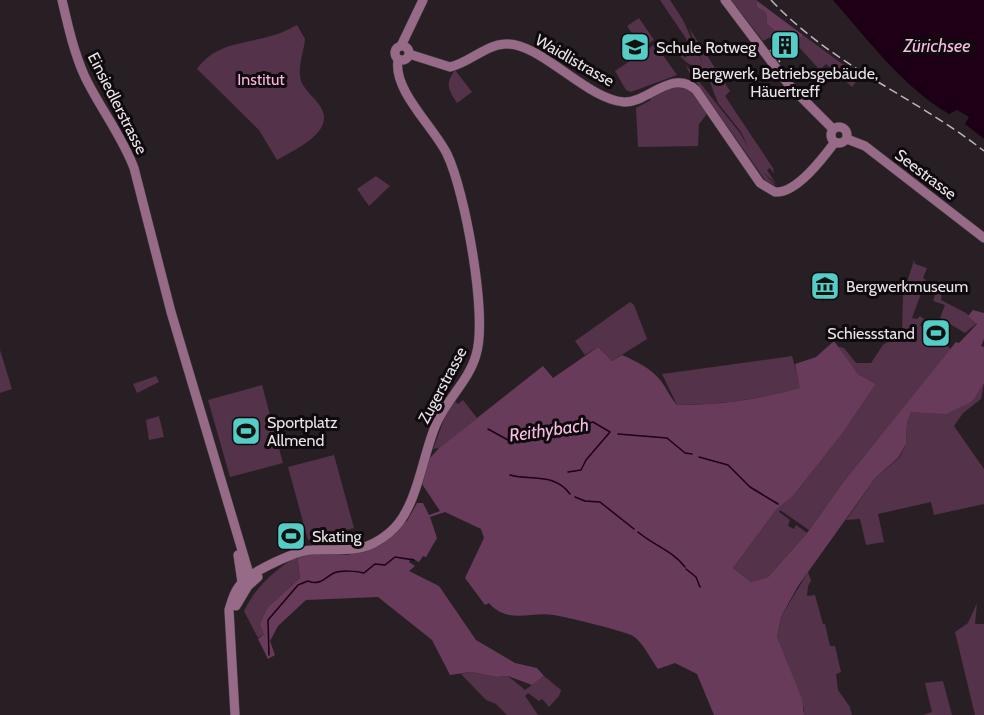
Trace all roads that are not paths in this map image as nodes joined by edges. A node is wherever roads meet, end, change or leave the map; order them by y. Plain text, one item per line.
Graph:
1 (62, 0) edge
2 (423, 0) edge
3 (725, 0) edge
4 (405, 49) junction
5 (833, 129) junction
6 (847, 138) junction
7 (835, 142) junction
8 (984, 238) edge
9 (247, 577) junction
10 (235, 715) edge

1 - 9 main road, Einsiedlerstrasse
2 - 4 main road
3 - 5 main road
4 - 7 main road, Waidlistrasse
4 - 9 main road, Zugerstrasse
5 - 6 main road
5 - 7 main road
6 - 7 main road
6 - 8 main road, Seestrasse
9 - 10 main road

